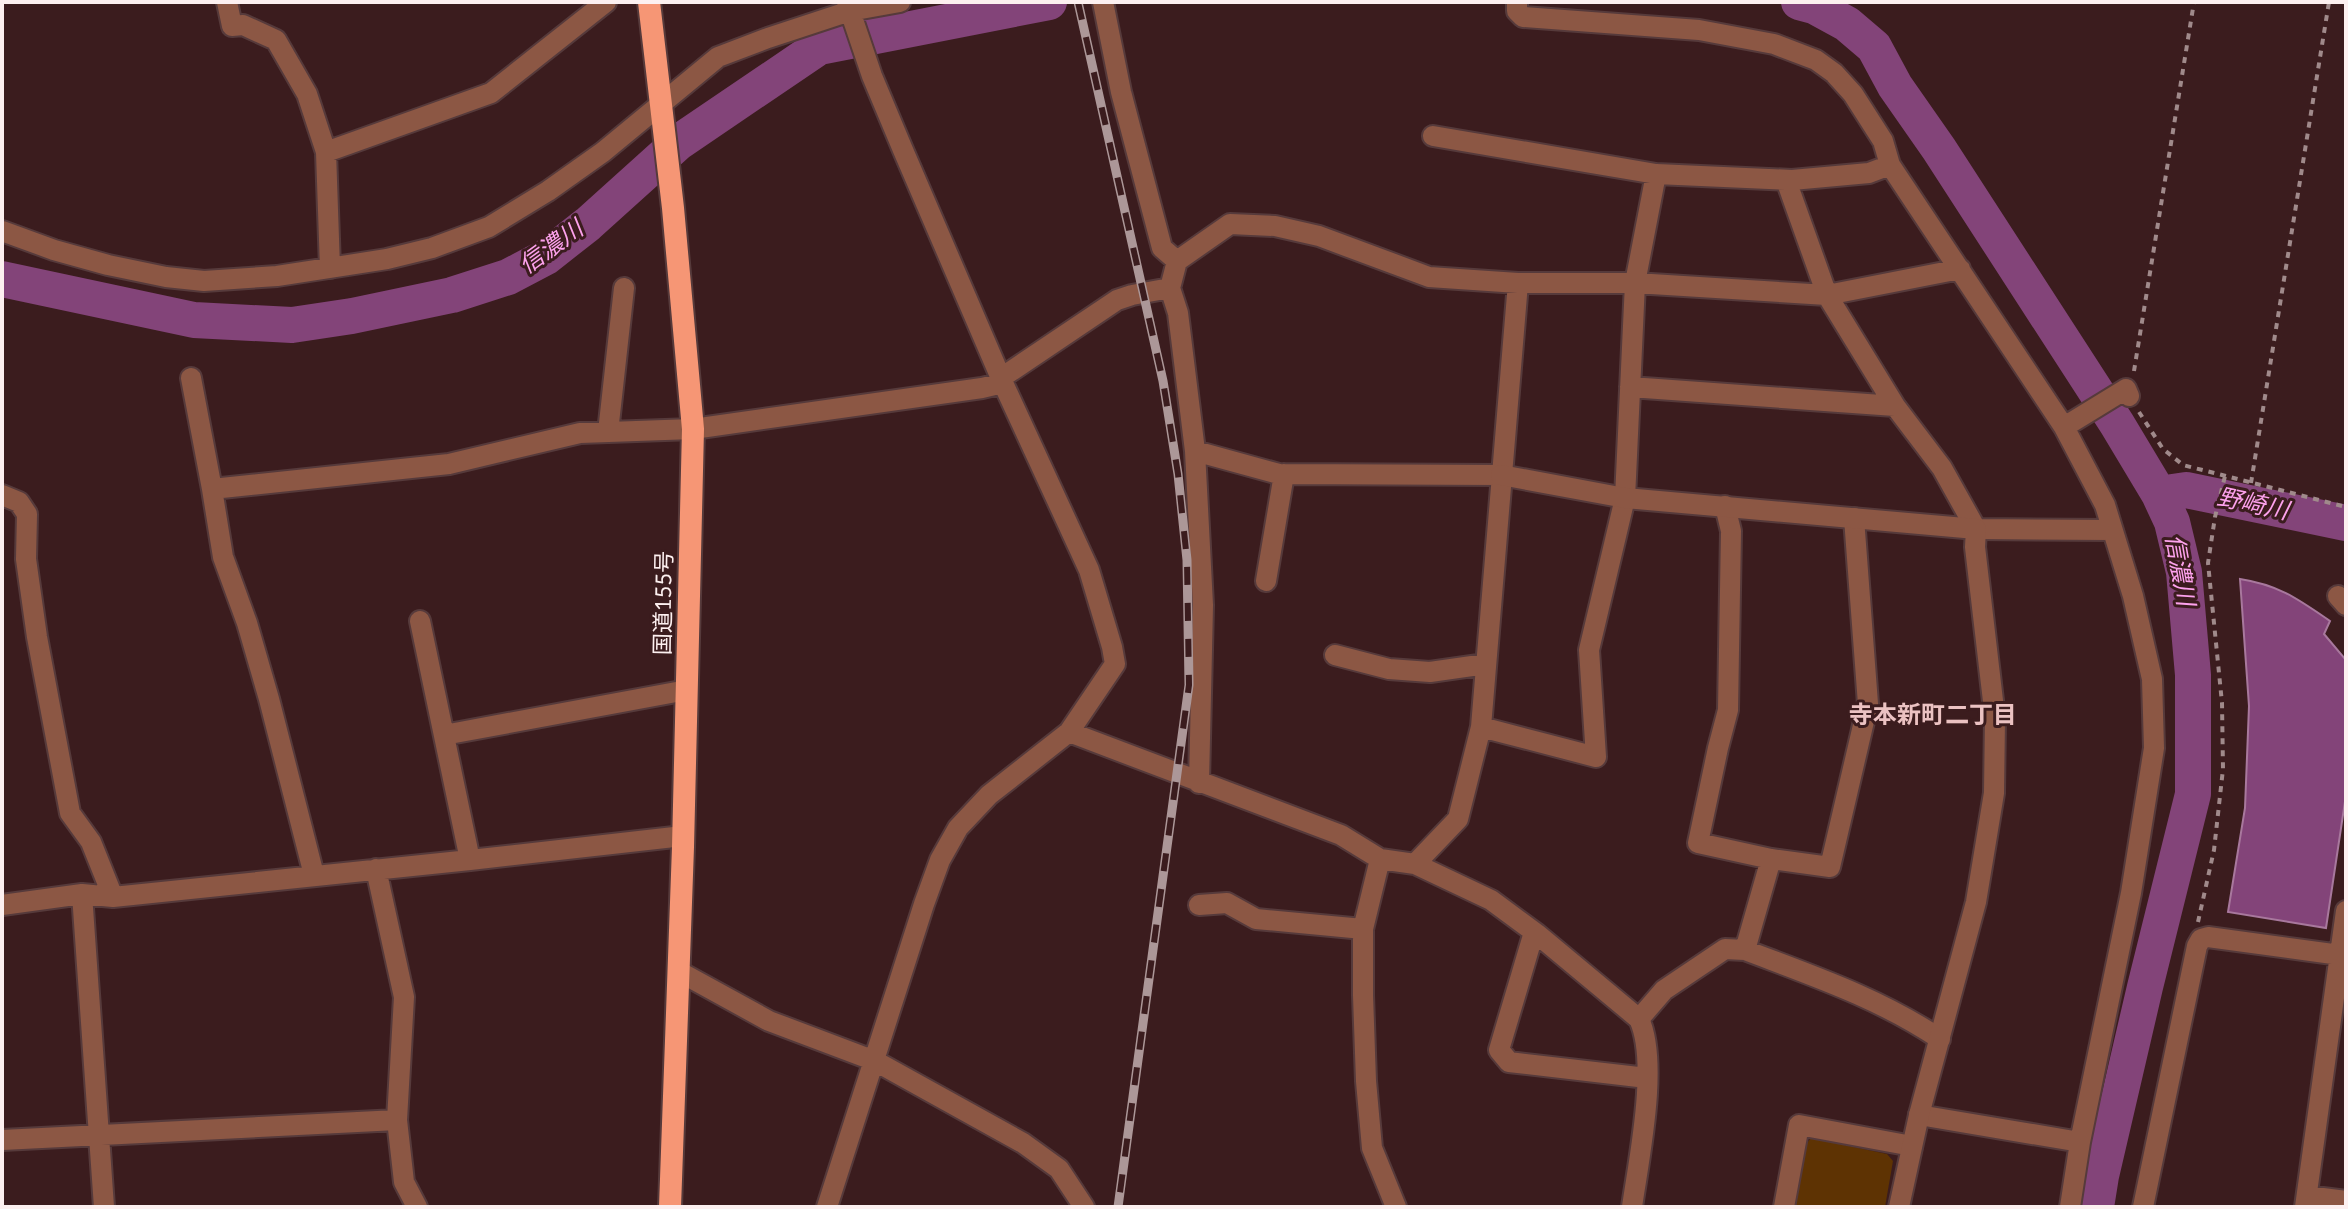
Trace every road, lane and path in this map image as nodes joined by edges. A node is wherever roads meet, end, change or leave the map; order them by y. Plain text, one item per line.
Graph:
1 (227, 2) edge
2 (606, 2) edge
3 (649, 2) edge
4 (900, 2) edge
5 (1103, 2) edge
6 (1517, 2) edge
7 (2194, 2) edge
8 (2329, 2) edge
9 (850, 12) edge
10 (661, 106) junction
11 (1433, 136) dead end
12 (326, 152) junction
13 (1890, 165) junction
14 (1656, 174) junction
15 (1786, 180) junction
16 (2, 231) edge
17 (1177, 261) junction
18 (330, 268) junction
19 (1960, 269) junction
20 (1518, 283) junction
21 (1635, 283) junction
22 (624, 288) dead end
23 (1170, 288) junction
24 (1827, 295) junction
25 (191, 378) dead end
26 (1002, 380) junction
27 (1630, 387) junction
28 (2124, 393) junction
29 (1895, 406) junction
30 (2064, 427) junction
31 (693, 429) junction
32 (608, 432) junction
33 (1195, 451) junction
34 (1284, 474) junction
35 (1501, 475) junction
36 (2225, 476) junction
37 (2251, 483) junction
38 (212, 489) junction
39 (2, 495) edge
40 (1625, 498) junction
41 (1725, 506) junction
42 (2346, 507) edge
43 (1854, 518) junction
44 (1976, 529) junction
45 (2112, 530) junction
46 (1266, 581) dead end
47 (420, 621) dead end
48 (1335, 655) dead end
49 (1486, 664) junction
50 (687, 690) junction
51 (1481, 727) junction
52 (1069, 732) junction
53 (444, 735) junction
54 (1199, 783) junction
55 (683, 836) junction
56 (1380, 859) junction
57 (1771, 859) junction
58 (470, 860) junction
59 (1415, 864) junction
60 (376, 869) junction
61 (314, 875) junction
62 (82, 894) junction
63 (113, 897) junction
64 (2, 905) edge
65 (1199, 905) dead end
66 (2346, 911) edge
67 (1363, 929) junction
68 (1534, 932) junction
69 (2201, 939) junction
70 (1745, 950) junction
71 (2340, 955) junction
72 (678, 971) junction
73 (1639, 1019) junction
74 (1940, 1039) junction
75 (875, 1061) junction
76 (1647, 1078) junction
77 (1919, 1115) junction
78 (397, 1120) junction
79 (98, 1135) junction
80 (2, 1140) edge
81 (2080, 1142) junction
82 (1912, 1146) junction
83 (2306, 1201) edge
84 (2346, 1201) edge
85 (104, 1207) edge
86 (417, 1207) edge
87 (670, 1207) edge
88 (827, 1207) edge
89 (1084, 1207) edge
90 (1396, 1207) edge
91 (1632, 1207) edge
92 (1784, 1207) edge
93 (1899, 1207) edge
94 (2070, 1207) edge
95 (2143, 1207) edge

1 - 12 street
2 - 12 street
3 - 10 highway, 国道155号
4 - 9 street
5 - 17 street
6 - 13 street
7 - 28 path
8 - 37 path
9 - 10 street
9 - 26 street
10 - 18 street
10 - 31 highway, 国道155号
11 - 14 street
12 - 18 street
13 - 15 street
13 - 19 street
14 - 15 street
14 - 21 street
15 - 24 street
16 - 18 street
17 - 20 street
17 - 23 street
19 - 24 street
19 - 30 street
20 - 21 street
20 - 35 street
21 - 24 street
21 - 27 street
22 - 32 street
23 - 26 street
23 - 33 street
24 - 29 street
25 - 38 street
26 - 31 street
26 - 52 street
27 - 29 street
27 - 40 street
28 - 30 street
28 - 36 path
29 - 44 street
30 - 45 street
31 - 32 street
31 - 50 highway, 国道155号
32 - 38 street
33 - 34 street
33 - 54 street
34 - 35 street
34 - 46 street
35 - 40 street
35 - 49 street
36 - 37 path
36 - 69 path
37 - 42 path
38 - 61 street
39 - 63 street
40 - 41 street
40 - 51 street
41 - 43 street
41 - 57 street
43 - 44 street
43 - 57 street
44 - 45 street
44 - 74 street
45 - 81 street
47 - 53 street
48 - 49 street
49 - 51 street
50 - 53 street
50 - 55 highway, 国道155号
51 - 59 street
52 - 54 street
52 - 75 street
53 - 58 street
54 - 56 street
55 - 58 street
55 - 72 highway, 国道155号
56 - 59 street
56 - 67 street
57 - 70 street
58 - 60 street
59 - 68 street
60 - 61 street
60 - 78 street
61 - 63 street
62 - 63 street
62 - 64 street
62 - 79 street
65 - 67 street
66 - 71 street
67 - 90 street
68 - 73 street
68 - 76 street
69 - 71 street
69 - 95 street
70 - 73 street
70 - 74 street
71 - 83 street
72 - 75 street
72 - 87 highway, 国道155号
73 - 76 street
74 - 77 street
75 - 88 street
75 - 89 street
76 - 91 street
77 - 81 street
77 - 82 street
78 - 79 street
78 - 86 street
79 - 80 street
79 - 85 street
81 - 94 street
82 - 92 street
82 - 93 street
83 - 84 street

